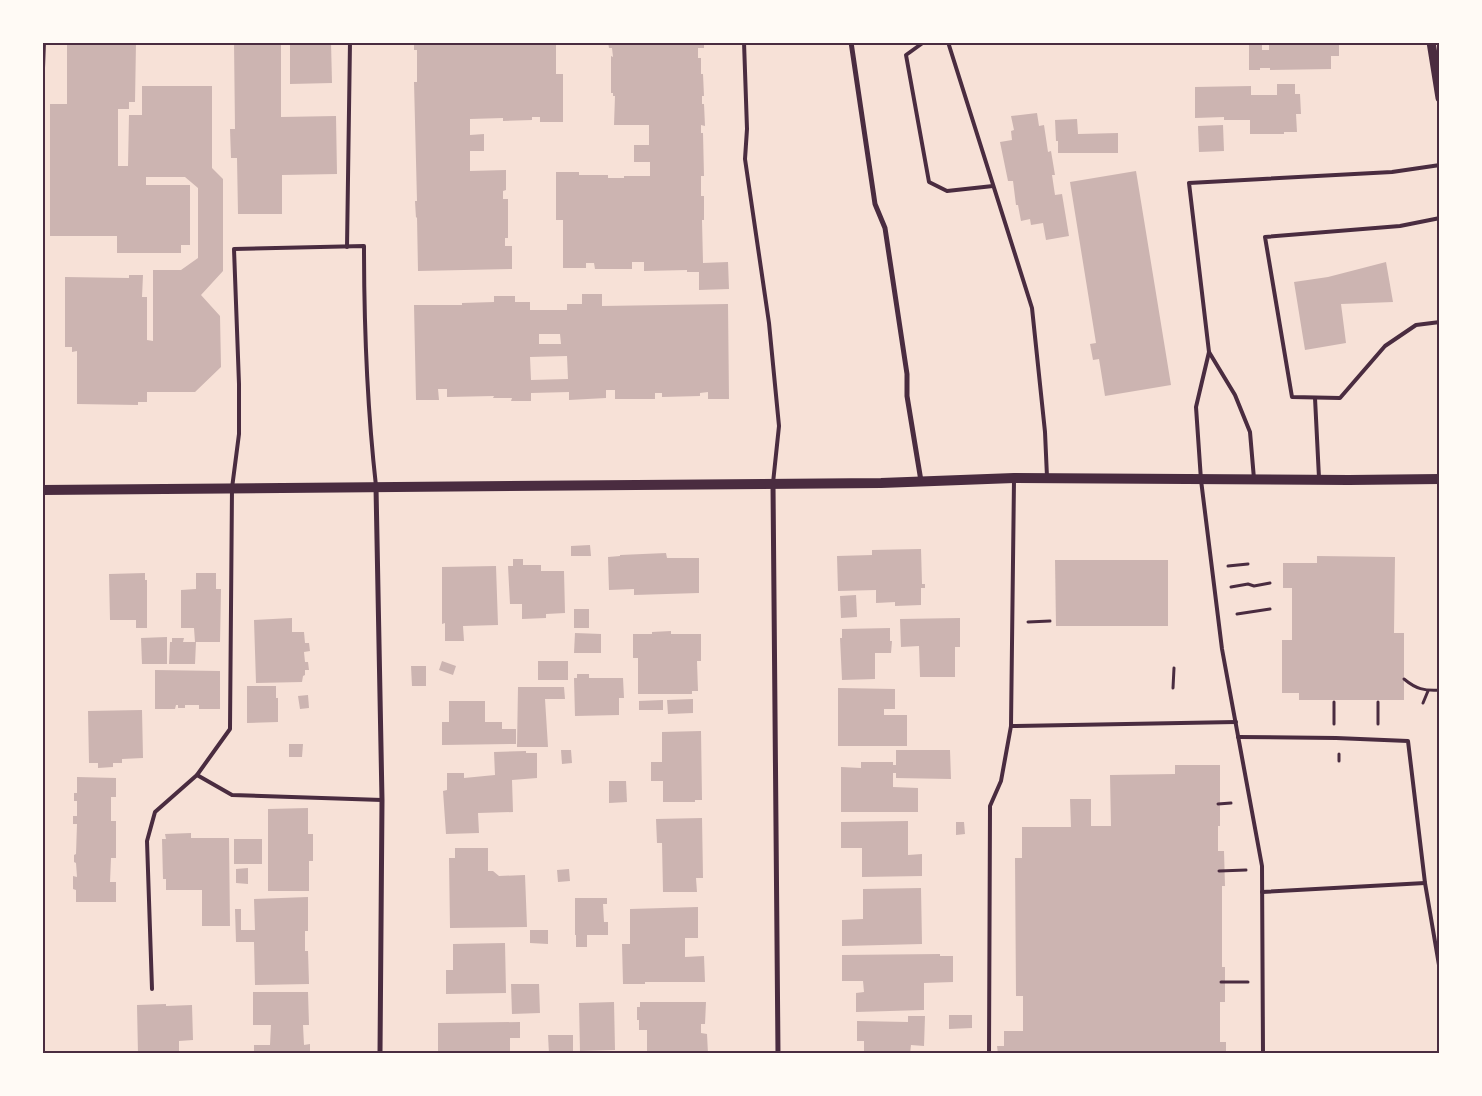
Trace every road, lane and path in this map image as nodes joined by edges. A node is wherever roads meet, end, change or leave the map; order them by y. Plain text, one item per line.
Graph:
1 (44, 42) edge
2 (350, 42) edge
3 (744, 42) edge
4 (850, 42) edge
5 (924, 42) edge
6 (948, 42) edge
7 (1431, 42) edge
8 (42, 94) edge
9 (1440, 98) edge
10 (1440, 165) edge
11 (993, 186) junction
12 (1440, 218) edge
13 (347, 247) junction
14 (1440, 322) edge
15 (1209, 352) junction
16 (1315, 398) junction
17 (1014, 478) junction
18 (1047, 478) junction
19 (1440, 479) edge
20 (1201, 480) junction
21 (1254, 480) junction
22 (1319, 480) junction
23 (921, 481) junction
24 (773, 483) junction
25 (376, 486) junction
26 (232, 488) junction
27 (42, 490) edge
28 (1270, 583) dead end
29 (1215, 589) junction
30 (1270, 609) dead end
31 (1237, 614) dead end
32 (1050, 621) dead end
33 (1012, 622) junction
34 (1174, 668) dead end
35 (1404, 679) dead end
36 (1173, 688) dead end
37 (1440, 690) edge
38 (1428, 691) junction
39 (1334, 702) dead end
40 (1378, 702) dead end
41 (1423, 703) dead end
42 (1236, 722) junction
43 (1334, 724) dead end
44 (1011, 726) junction
45 (1238, 737) junction
46 (1377, 740) junction
47 (1339, 753) dead end
48 (1339, 761) dead end
49 (197, 775) junction
50 (382, 800) junction
51 (1231, 803) dead end
52 (1218, 804) dead end
53 (1262, 870) junction
54 (1219, 871) dead end
55 (1425, 883) junction
56 (1262, 892) junction
57 (1439, 964) edge
58 (1440, 971) edge
59 (1221, 982) dead end
60 (1262, 983) junction
61 (152, 989) dead end
62 (380, 1054) edge
63 (778, 1054) edge
64 (989, 1054) edge
65 (1263, 1054) edge

1 - 8 lane
2 - 13 lane
3 - 24 lane
4 - 23 street
5 - 11 lane
6 - 11 lane
7 - 9 street
10 - 15 lane
11 - 18 lane
12 - 16 lane
13 - 25 lane
13 - 26 lane
14 - 16 lane
15 - 20 lane
15 - 21 lane
16 - 22 lane
17 - 18 main road
17 - 23 main road
17 - 33 lane
18 - 20 main road
19 - 22 main road
20 - 21 main road
20 - 29 lane
21 - 22 main road
23 - 24 main road
24 - 25 main road
24 - 63 street
25 - 26 main road
25 - 50 street
26 - 27 main road
26 - 49 lane
28 - 29 path
29 - 42 lane
30 - 31 path
32 - 33 path
33 - 44 lane
34 - 36 path
35 - 38 path
37 - 38 path
38 - 41 path
39 - 43 path
40 - 46 path
42 - 44 lane
42 - 45 lane
44 - 64 lane
45 - 46 lane
45 - 53 lane
46 - 55 lane
47 - 48 path
49 - 50 lane
49 - 61 lane
50 - 62 street
51 - 52 path
53 - 54 path
53 - 56 lane
55 - 56 lane
55 - 57 lane
56 - 60 lane
57 - 58 lane
59 - 60 path
60 - 65 lane

